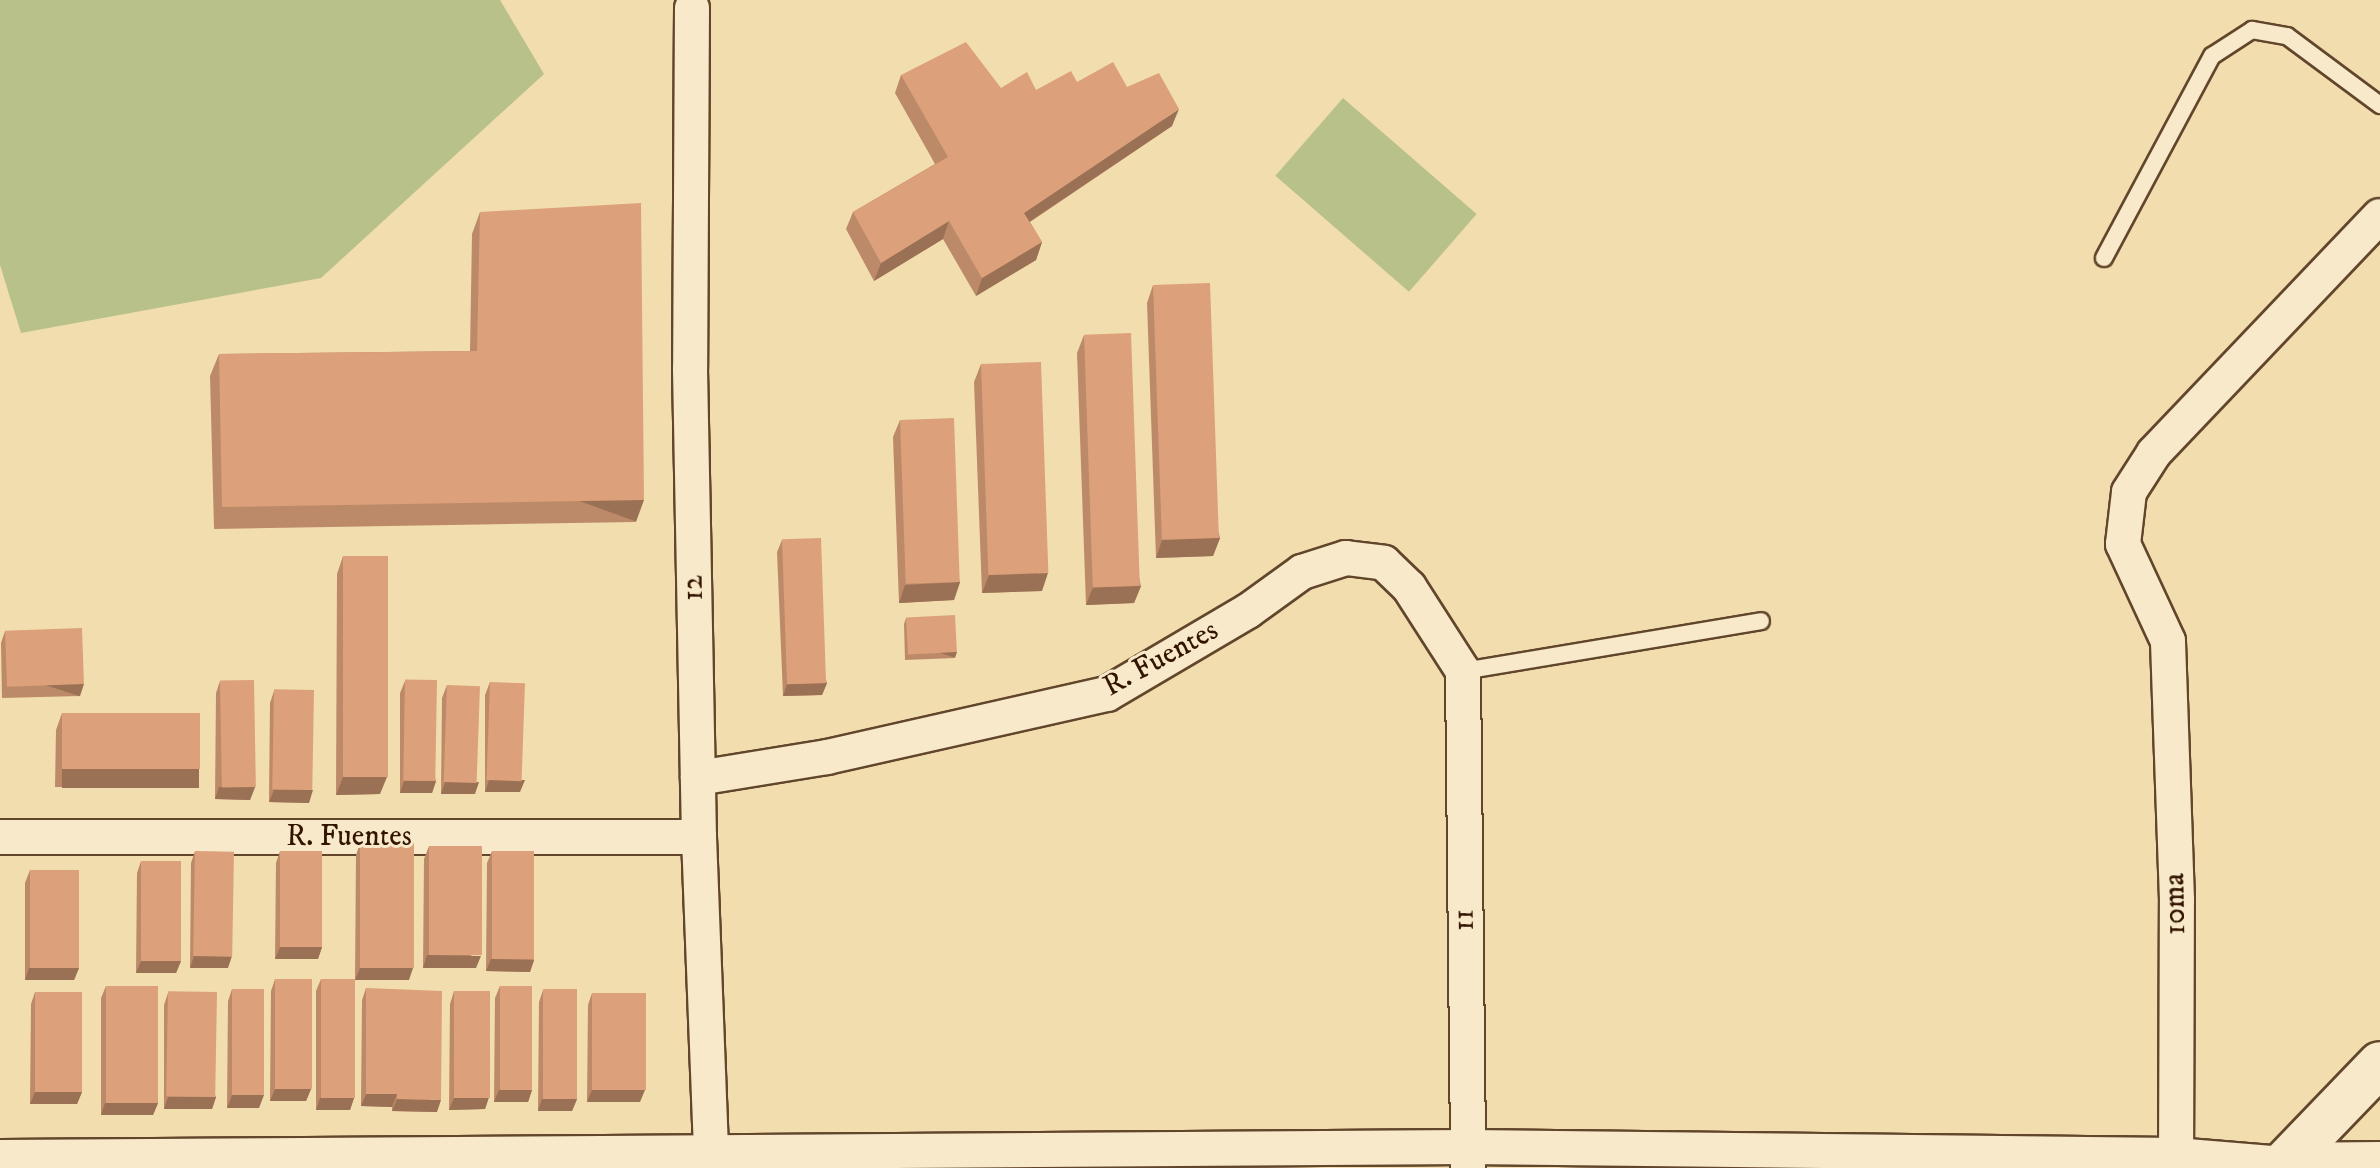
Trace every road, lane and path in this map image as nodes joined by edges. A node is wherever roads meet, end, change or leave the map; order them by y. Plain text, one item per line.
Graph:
1 (692, 8) dead end
2 (2380, 105) edge
3 (2380, 216) edge
4 (2104, 258) dead end
5 (1761, 621) dead end
6 (1463, 671) junction
7 (698, 778) junction
8 (0, 837) edge
9 (699, 837) junction
10 (2380, 1064) edge
11 (0, 1157) edge
12 (1468, 1158) edge
13 (712, 1162) edge
14 (2176, 1162) edge
15 (2380, 1163) edge
16 (2282, 1166) edge

1 - 7 street, 12
2 - 4 lane
3 - 14 street, 10ma
5 - 6 lane
6 - 7 street, R. Fuentes
6 - 12 street, 11
7 - 9 street, 12
8 - 9 street, R. Fuentes
9 - 13 street, 12
10 - 16 main road
11 - 13 street
12 - 13 street
12 - 14 street
14 - 16 street
15 - 16 street

